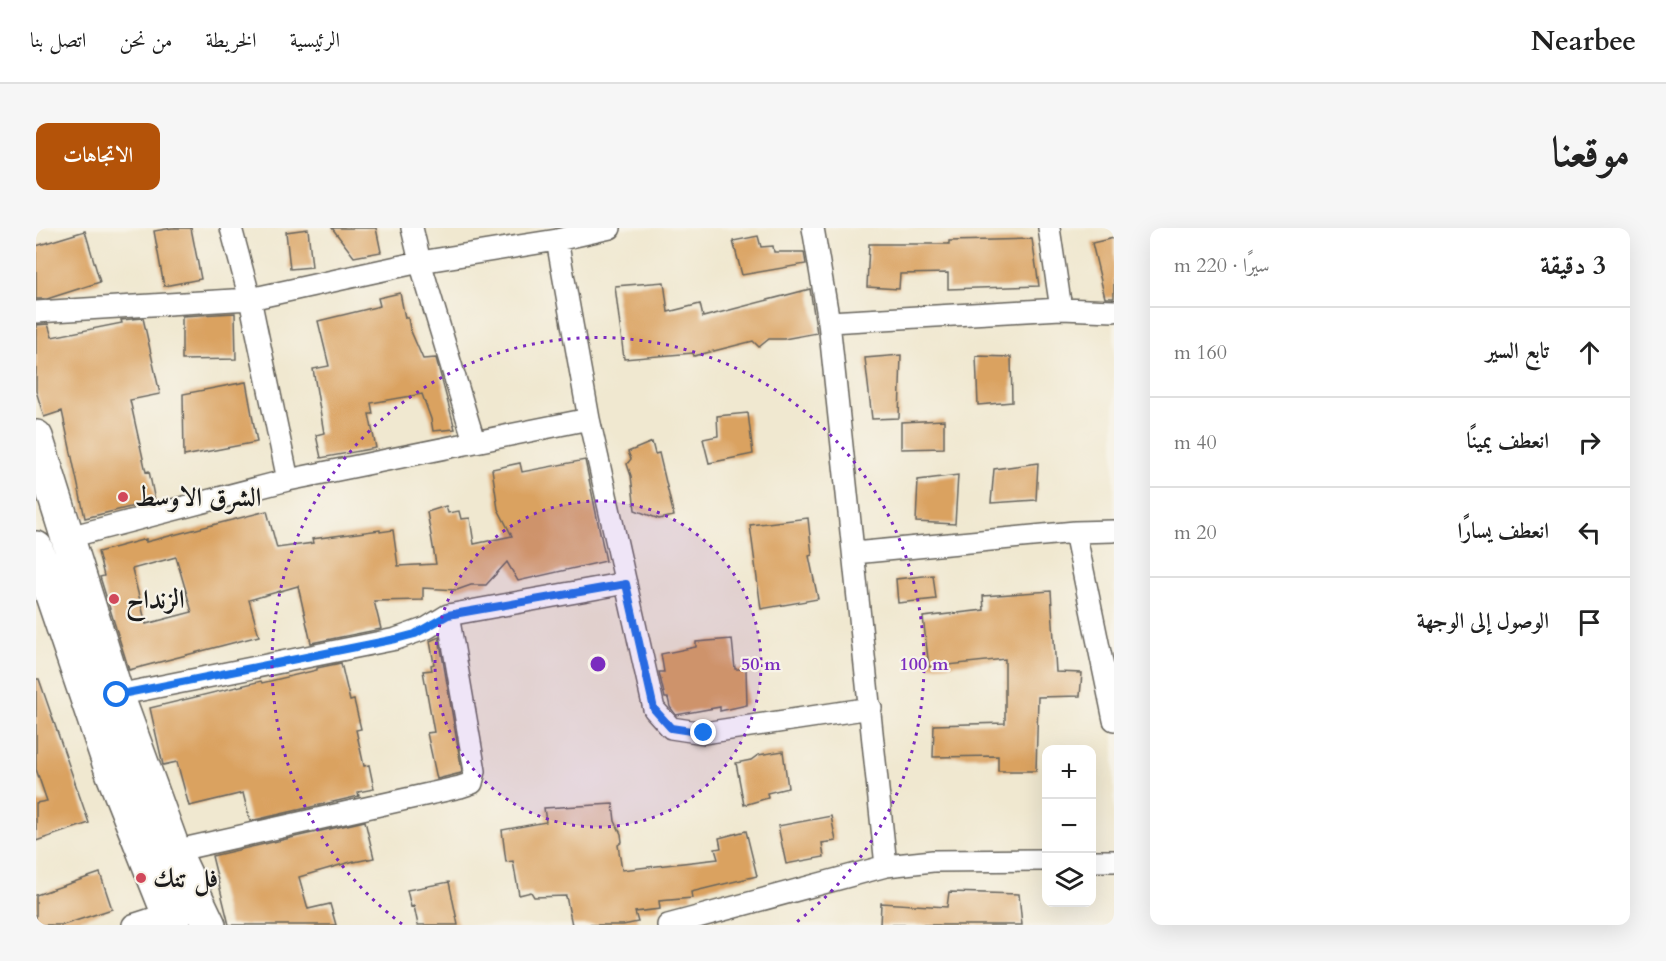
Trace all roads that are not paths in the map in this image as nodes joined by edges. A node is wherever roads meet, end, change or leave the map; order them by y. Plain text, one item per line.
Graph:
1 (231, 228) edge
2 (412, 228) edge
3 (610, 228) edge
4 (813, 228) edge
5 (1049, 228) edge
6 (557, 240) junction
7 (420, 262) junction
8 (250, 299) junction
9 (1061, 309) junction
10 (1114, 311) edge
11 (36, 312) edge
12 (829, 322) junction
13 (589, 419) junction
14 (36, 437) edge
15 (474, 441) junction
16 (288, 480) junction
17 (1114, 531) edge
18 (1075, 532) junction
19 (69, 537) junction
20 (36, 548) edge
21 (854, 554) junction
22 (626, 584) junction
23 (448, 615) junction
24 (117, 695) junction
25 (871, 708) junction
26 (1114, 720) edge
27 (174, 850) junction
28 (1042, 860) edge
29 (1096, 861) edge
30 (1114, 861) edge
31 (886, 866) junction
32 (170, 919) edge
33 (133, 925) edge
34 (209, 925) edge
35 (668, 925) edge

1 - 8 street
2 - 7 street
3 - 6 street
4 - 12 street
5 - 9 street
6 - 7 street
6 - 13 street
7 - 8 street
7 - 15 street
8 - 11 street
8 - 16 street
9 - 10 street
9 - 12 street
12 - 21 street
13 - 15 street
13 - 22 street
14 - 19 main road
15 - 16 street
16 - 19 street
17 - 18 street
18 - 21 street
18 - 26 street
19 - 24 main road
20 - 32 main road
21 - 25 street
22 - 23 street
22 - 25 street
23 - 24 street
23 - 27 street
24 - 27 main road
25 - 31 street
27 - 34 main road
28 - 31 street
29 - 30 street
31 - 35 street
32 - 33 street

